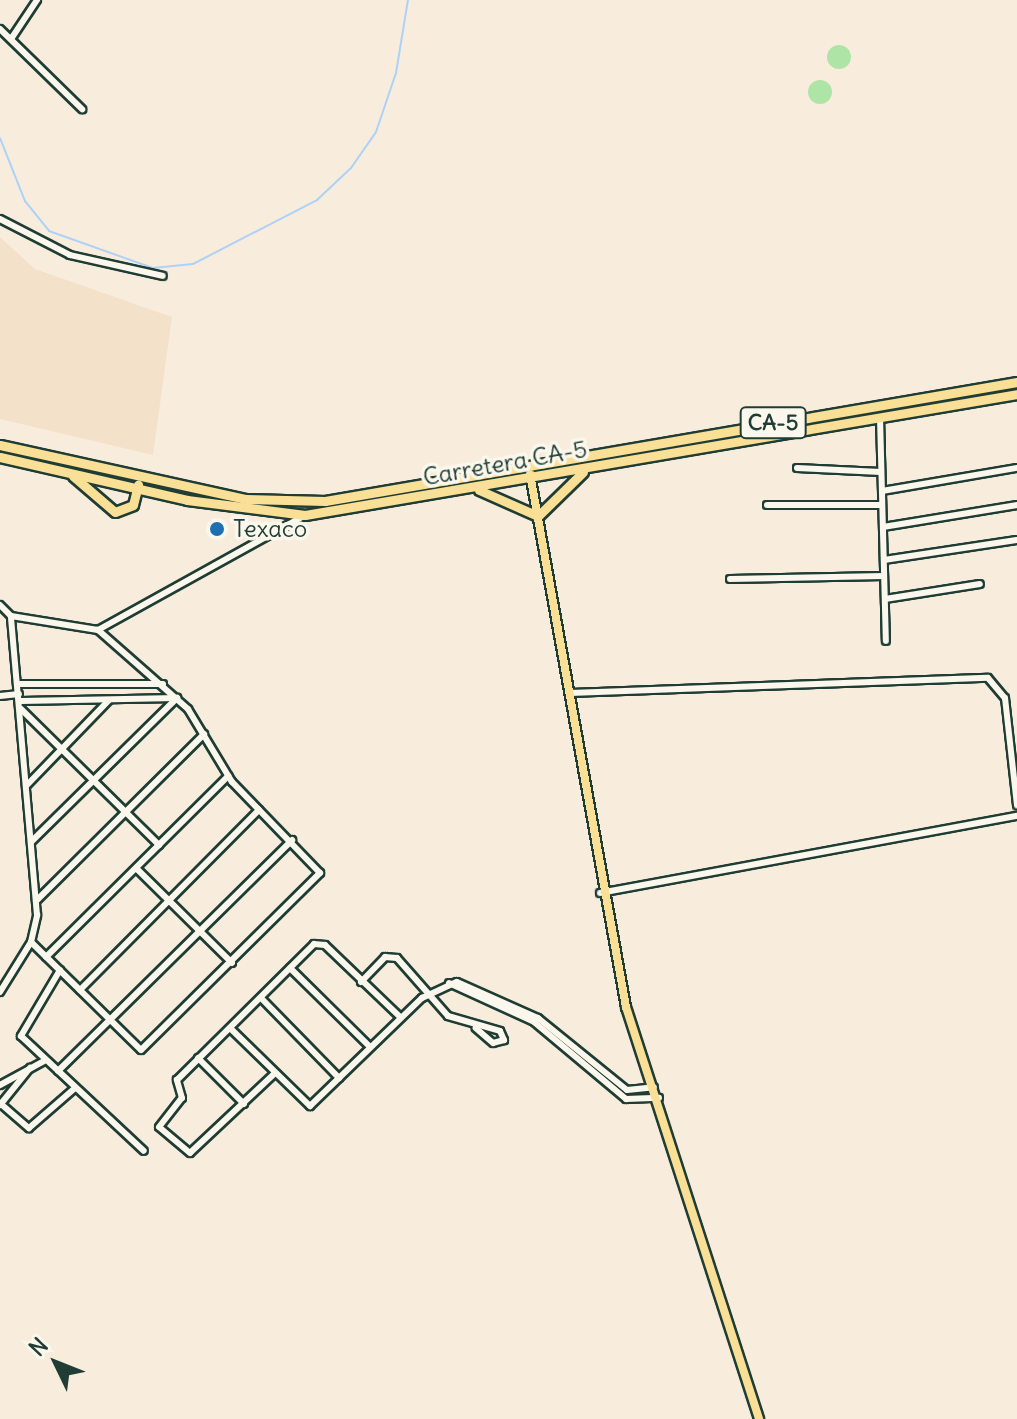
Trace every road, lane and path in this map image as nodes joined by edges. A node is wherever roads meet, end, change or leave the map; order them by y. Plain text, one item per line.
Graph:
1 (37, 0) edge
2 (0, 29) edge
3 (11, 39) junction
4 (82, 109) dead end
5 (0, 219) edge
6 (163, 276) dead end
7 (1017, 382) edge
8 (1017, 394) edge
9 (880, 417) junction
10 (0, 445) edge
11 (0, 457) edge
12 (529, 467) junction
13 (589, 468) junction
14 (797, 468) dead end
15 (1017, 468) edge
16 (881, 472) junction
17 (70, 474) junction
18 (139, 478) junction
19 (531, 478) junction
20 (471, 489) junction
21 (138, 490) junction
22 (882, 491) junction
23 (767, 505) dead end
24 (882, 505) junction
25 (1017, 505) edge
26 (305, 515) junction
27 (538, 516) junction
28 (883, 527) junction
29 (1017, 540) edge
30 (884, 560) junction
31 (884, 576) junction
32 (730, 579) dead end
33 (980, 584) dead end
34 (885, 599) junction
35 (0, 605) edge
36 (11, 616) junction
37 (98, 630) junction
38 (886, 641) dead end
39 (19, 684) junction
40 (163, 684) junction
41 (570, 693) junction
42 (0, 696) edge
43 (177, 698) junction
44 (109, 700) junction
45 (20, 702) junction
46 (204, 734) junction
47 (63, 749) junction
48 (228, 776) junction
49 (94, 779) junction
50 (27, 785) junction
51 (1017, 805) edge
52 (127, 810) junction
53 (259, 810) junction
54 (1017, 816) edge
55 (292, 840) junction
56 (31, 842) junction
57 (159, 845) junction
58 (136, 868) junction
59 (600, 893) junction
60 (36, 901) junction
61 (170, 901) junction
62 (200, 931) junction
63 (31, 942) junction
64 (46, 957) junction
65 (232, 963) junction
66 (290, 968) junction
67 (60, 970) junction
68 (361, 982) junction
69 (449, 983) junction
70 (80, 990) junction
71 (0, 992) edge
72 (432, 996) junction
73 (261, 998) junction
74 (401, 1018) junction
75 (110, 1021) junction
76 (230, 1028) junction
77 (476, 1028) dead end
78 (370, 1047) junction
79 (198, 1058) junction
80 (46, 1060) junction
81 (30, 1068) junction
82 (58, 1071) junction
83 (274, 1074) junction
84 (339, 1078) junction
85 (0, 1085) edge
86 (655, 1087) junction
87 (75, 1088) junction
88 (659, 1098) junction
89 (1, 1104) edge
90 (244, 1104) junction
91 (144, 1151) dead end
92 (759, 1419) edge

1 - 3 street
2 - 3 street
3 - 4 street
5 - 6 street
7 - 12 highway, Carretera CA-5 / CA-5
8 - 9 highway, Carretera CA-5 / CA-5
9 - 13 highway, Carretera CA-5 / CA-5
9 - 16 street
10 - 18 highway, Carretera CA-5 / CA-5
11 - 17 highway, Carretera CA-5 / CA-5
12 - 18 highway, Carretera CA-5 / CA-5
12 - 19 main road
13 - 19 highway, Carretera CA-5 / CA-5
13 - 27 highway
14 - 16 street
15 - 22 street
16 - 22 street
17 - 21 highway, Carretera CA-5 / CA-5
17 - 21 highway
18 - 21 highway
19 - 20 highway, Carretera CA-5 / CA-5
19 - 27 main road
20 - 26 highway, Carretera CA-5 / CA-5
20 - 27 highway
21 - 26 highway, Carretera CA-5 / CA-5
22 - 24 street
23 - 24 street
24 - 28 street
25 - 28 street
26 - 37 street
27 - 41 main road
28 - 30 street
29 - 30 street
30 - 31 street
31 - 32 street
31 - 34 street
33 - 34 street
34 - 38 street
35 - 36 street
36 - 37 street
36 - 39 street
37 - 40 street
39 - 40 street
39 - 45 street
40 - 43 street
41 - 51 street
41 - 59 main road
42 - 45 street
43 - 44 street
43 - 46 street
43 - 49 street
44 - 45 street
44 - 47 street
45 - 47 street
45 - 50 street
46 - 48 street
46 - 52 street
47 - 49 street
47 - 50 street
48 - 53 street
48 - 57 street
49 - 52 street
49 - 56 street
50 - 56 street
52 - 57 street
52 - 60 street
53 - 55 street
53 - 61 street
54 - 59 street
55 - 62 street
55 - 65 street
56 - 60 street
57 - 58 street
58 - 61 street
58 - 64 street
59 - 86 main road
60 - 63 street
61 - 62 street
61 - 70 street
62 - 65 street
62 - 75 street
63 - 64 street
63 - 71 street
64 - 67 street
65 - 75 street
66 - 68 street
66 - 73 street
66 - 78 street
67 - 70 street
67 - 80 street
68 - 72 street
68 - 74 street
69 - 72 street
69 - 86 street
69 - 88 street
70 - 75 street
72 - 74 street
72 - 77 street
73 - 76 street
73 - 84 street
74 - 78 street
75 - 82 street
76 - 79 street
76 - 83 street
78 - 84 street
79 - 90 street
79 - 90 street
80 - 81 street
80 - 82 street
81 - 85 street
81 - 89 street
82 - 87 street
83 - 84 street
83 - 90 street
86 - 88 main road
87 - 89 street
87 - 91 street
88 - 92 main road

